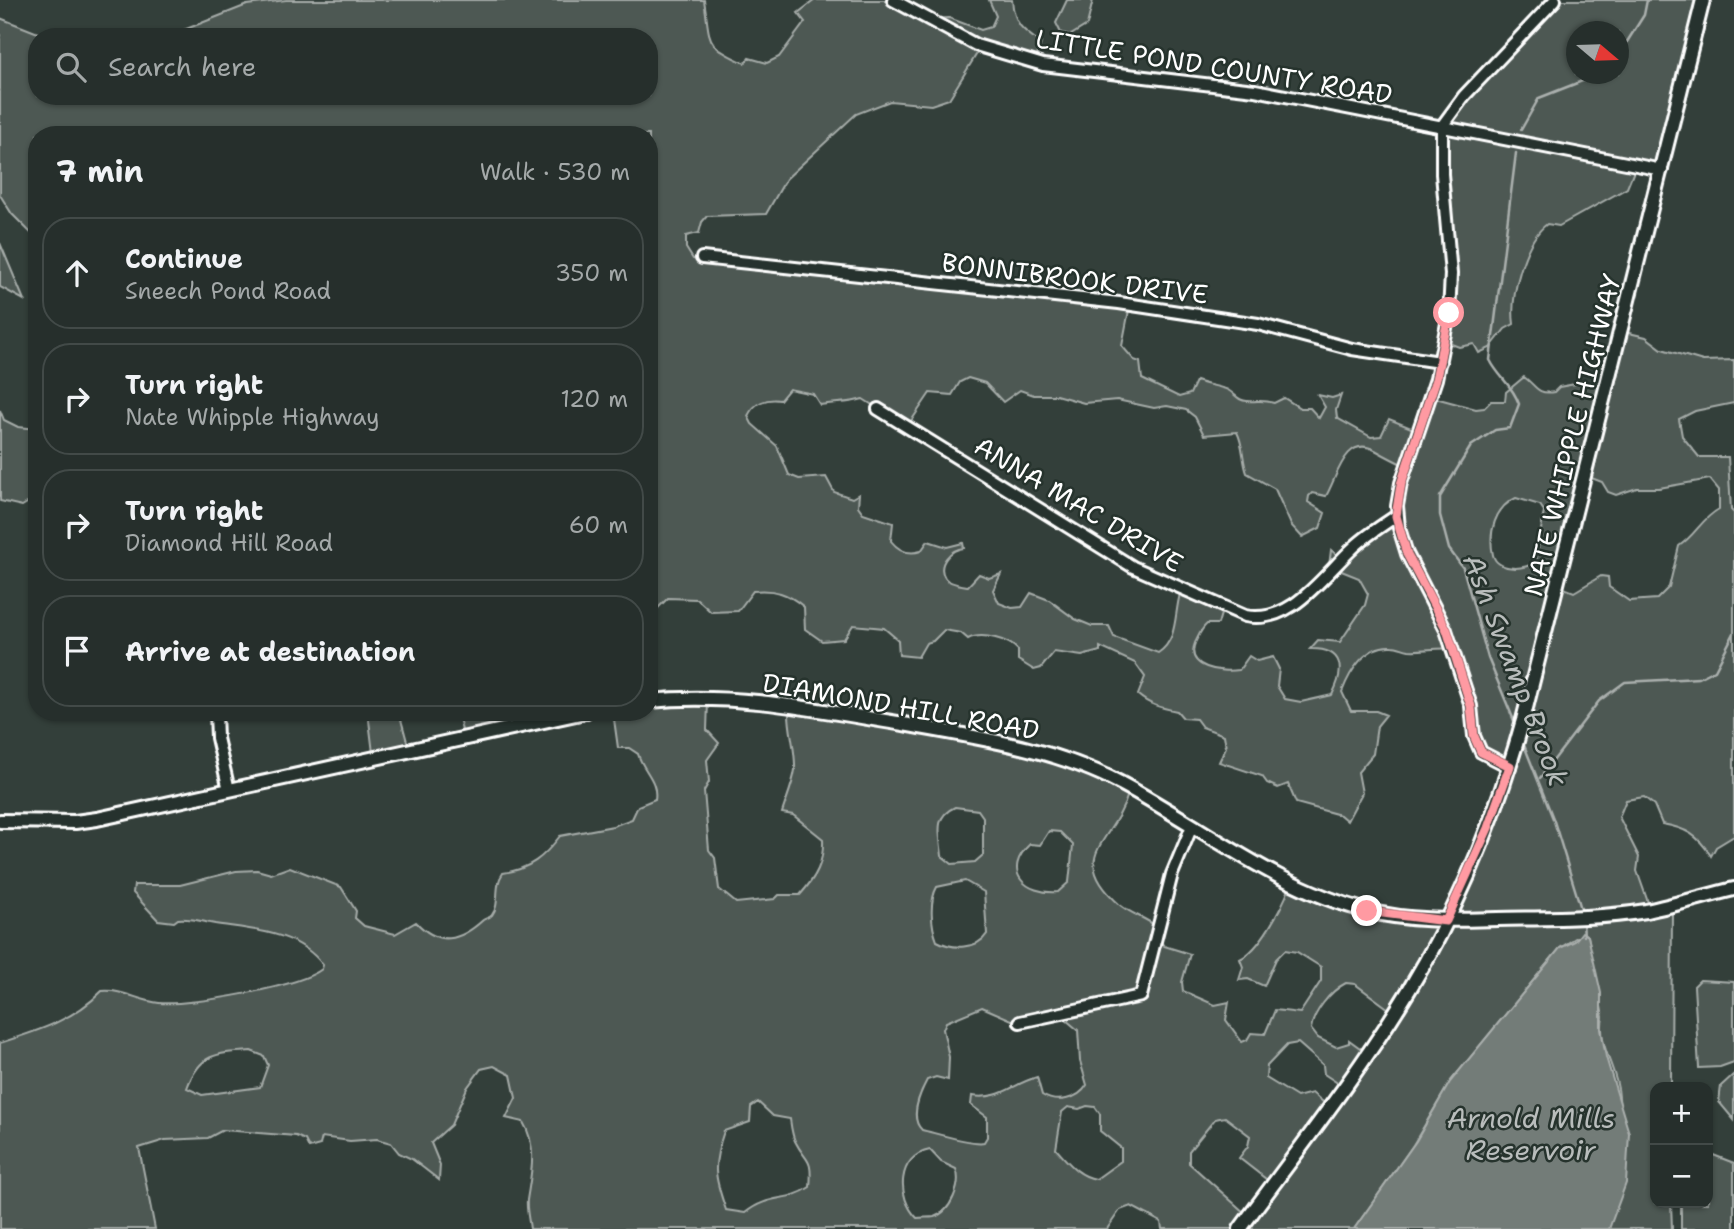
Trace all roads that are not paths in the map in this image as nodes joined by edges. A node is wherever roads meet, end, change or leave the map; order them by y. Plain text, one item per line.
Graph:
1 (893, 0) edge
2 (1555, 0) edge
3 (1703, 0) edge
4 (1442, 126) junction
5 (1662, 170) junction
6 (702, 258) dead end
7 (1440, 362) junction
8 (878, 409) dead end
9 (1396, 516) junction
10 (658, 701) edge
11 (216, 721) edge
12 (544, 721) edge
13 (1510, 766) junction
14 (229, 790) junction
15 (0, 821) edge
16 (1192, 827) junction
17 (1734, 889) edge
18 (1446, 921) junction
19 (1020, 1022) dead end
20 (1240, 1229) edge

1 - 4 street, LITTLE POND COUNTY ROAD
2 - 4 street
3 - 5 main road, NATE WHIPPLE HIGHWAY
4 - 5 street, LITTLE POND COUNTY ROAD
4 - 7 street
5 - 13 main road, NATE WHIPPLE HIGHWAY
6 - 7 street, BONNIBROOK DRIVE
7 - 9 street
8 - 9 street, ANNA MAC DRIVE
9 - 13 street
10 - 16 main road, DIAMOND HILL ROAD
11 - 14 street
12 - 14 main road
13 - 18 main road, NATE WHIPPLE HIGHWAY
14 - 15 main road
16 - 18 main road, DIAMOND HILL ROAD
16 - 19 street
17 - 18 main road, DIAMOND HILL ROAD
18 - 20 main road, NATE WHIPPLE HIGHWAY

